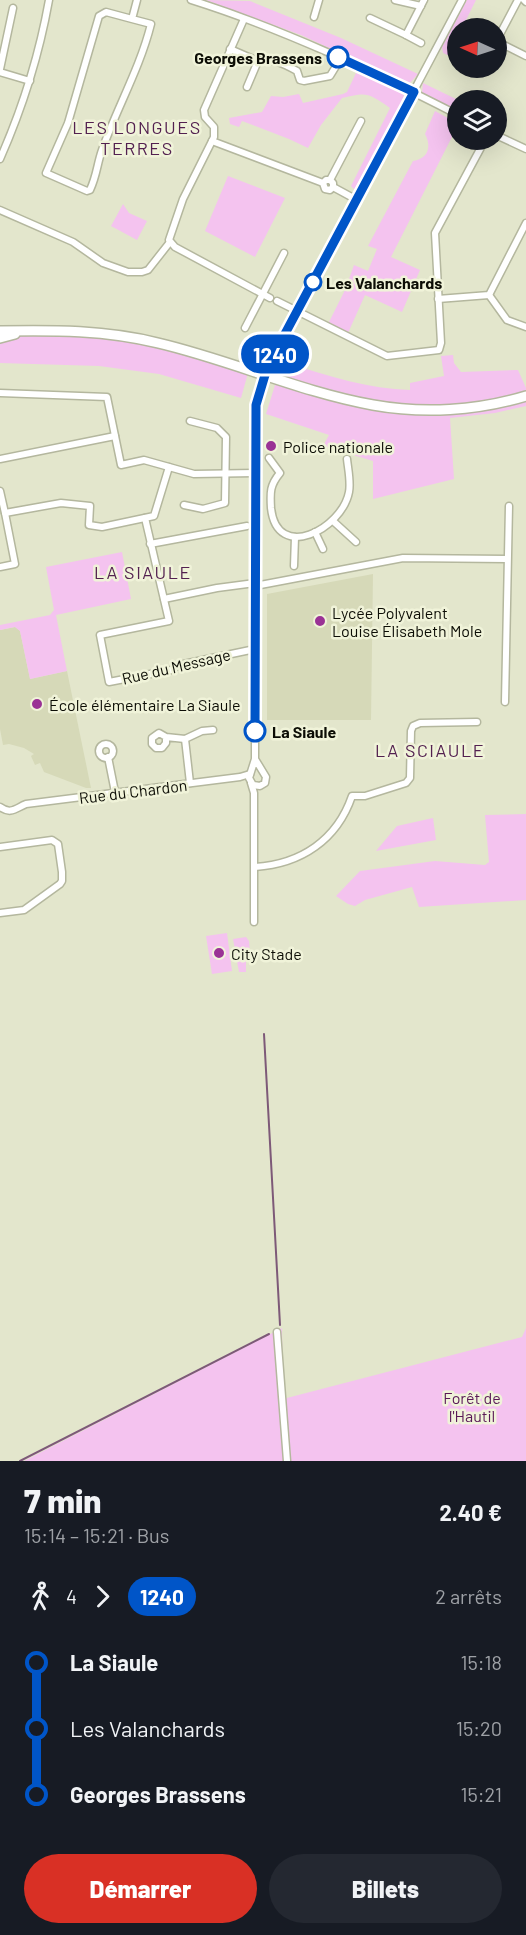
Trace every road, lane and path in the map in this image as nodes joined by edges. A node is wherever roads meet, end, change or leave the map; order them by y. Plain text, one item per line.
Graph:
1 (50, 0) edge
2 (137, 0) edge
3 (191, 0) edge
4 (319, 0) edge
5 (395, 0) edge
6 (462, 0) edge
7 (518, 0) edge
8 (423, 3) edge
9 (13, 9) dead end
10 (314, 17) dead end
11 (370, 18) dead end
12 (132, 19) junction
13 (244, 19) junction
14 (406, 35) junction
15 (421, 42) dead end
16 (230, 49) junction
17 (526, 56) edge
18 (340, 58) junction
19 (258, 61) junction
20 (0, 71) edge
21 (30, 81) junction
22 (247, 87) dead end
23 (414, 92) junction
24 (447, 109) edge
25 (361, 121) dead end
26 (507, 140) edge
27 (212, 141) junction
28 (526, 149) edge
29 (480, 150) edge
30 (1, 155) edge
31 (332, 184) junction
32 (357, 200) junction
33 (0, 210) edge
34 (526, 223) edge
35 (170, 242) junction
36 (284, 253) dead end
37 (263, 294) junction
38 (489, 295) junction
39 (270, 297) dead end
40 (438, 299) junction
41 (277, 301) dead end
42 (297, 312) junction
43 (526, 327) edge
44 (245, 328) dead end
45 (29, 330) junction
46 (0, 331) edge
47 (0, 338) edge
48 (265, 375) junction
49 (0, 393) edge
50 (526, 396) edge
51 (190, 421) dead end
52 (115, 436) junction
53 (269, 458) dead end
54 (0, 459) edge
55 (347, 459) dead end
56 (169, 467) junction
57 (255, 473) junction
58 (225, 474) junction
59 (0, 491) edge
60 (184, 505) dead end
61 (509, 506) dead end
62 (5, 513) junction
63 (145, 518) junction
64 (333, 521) junction
65 (248, 526) dead end
66 (315, 532) junction
67 (295, 537) junction
68 (356, 542) dead end
69 (150, 544) junction
70 (323, 549) dead end
71 (507, 559) junction
72 (294, 566) dead end
73 (0, 567) edge
74 (255, 584) junction
75 (164, 599) junction
76 (255, 649) junction
77 (505, 702) dead end
78 (477, 722) dead end
79 (213, 730) dead end
80 (166, 737) dead end
81 (185, 739) junction
82 (108, 757) dead end
83 (255, 759) junction
84 (262, 770) junction
85 (251, 773) junction
86 (240, 777) junction
87 (250, 782) junction
88 (190, 783) junction
89 (259, 786) junction
90 (115, 792) junction
91 (254, 793) junction
92 (0, 807) edge
93 (0, 847) edge
94 (255, 867) junction
95 (0, 913) edge
96 (254, 922) dead end
97 (277, 1332) dead end
98 (287, 1461) edge

1 - 21 street
2 - 12 street
3 - 13 street
4 - 10 street
5 - 8 street
6 - 23 street
7 - 17 street
8 - 14 street
9 - 20 street
11 - 14 street
12 - 12 street
13 - 16 street
13 - 18 street
14 - 15 street
16 - 19 street
16 - 27 street
18 - 19 street
18 - 23 street
19 - 22 street
20 - 21 street
21 - 30 street
23 - 24 street
23 - 32 street
25 - 31 street
26 - 28 street
27 - 31 street
27 - 35 street
29 - 40 street
31 - 32 street
32 - 42 street
33 - 35 street
34 - 38 street
35 - 37 street
36 - 37 street
37 - 39 street
37 - 44 street
38 - 40 street
38 - 43 street
40 - 42 street
41 - 42 street
42 - 48 street
45 - 46 main road
45 - 47 main road
45 - 48 main road
48 - 50 main road
48 - 57 street
49 - 52 street
51 - 58 street
52 - 54 street
52 - 56 street
53 - 67 street
55 - 64 street
56 - 58 street
56 - 63 street
57 - 58 street
57 - 74 street
58 - 60 street
59 - 62 street
61 - 71 street
62 - 63 street
62 - 73 street
63 - 69 street
64 - 66 street
64 - 68 street
65 - 69 street
66 - 67 street
66 - 70 street
67 - 72 street
69 - 75 street
71 - 74 street
71 - 77 street
74 - 75 street
74 - 76 street
75 - 76 street, Rue du Message
76 - 83 street
78 - 94 street
79 - 81 street
80 - 81 street
81 - 88 street
82 - 90 street
83 - 84 street
83 - 85 street
84 - 85 street
84 - 89 street
85 - 86 street, Rue du Chardon
85 - 87 street
86 - 87 street
86 - 88 street, Rue du Chardon
87 - 89 street
87 - 91 street
88 - 90 street, Rue du Chardon
89 - 91 street
90 - 92 street, Rue du Chardon
91 - 94 street
93 - 95 street
94 - 96 street
97 - 98 street

